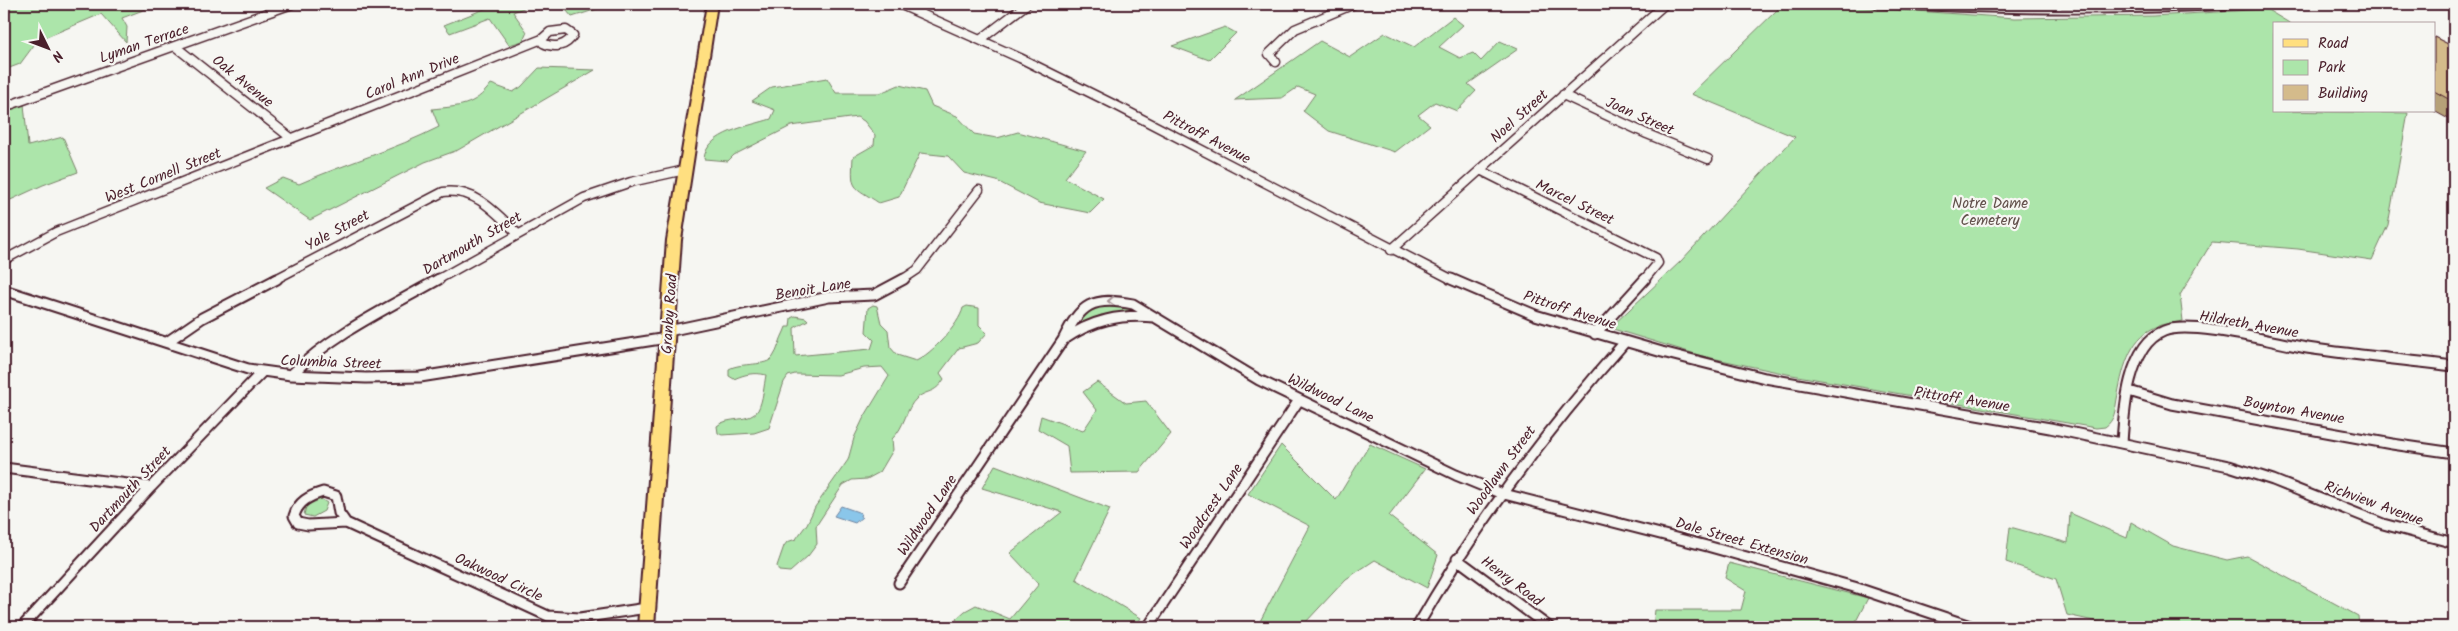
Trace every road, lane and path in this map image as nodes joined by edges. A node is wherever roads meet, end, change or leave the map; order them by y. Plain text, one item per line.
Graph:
1 (292, 4) edge
2 (712, 4) edge
3 (899, 4) edge
4 (1027, 4) edge
5 (1354, 4) edge
6 (1665, 4) edge
7 (1876, 4) edge
8 (2257, 4) edge
9 (542, 39) dead end
10 (980, 40) junction
11 (176, 47) junction
12 (1276, 62) dead end
13 (1563, 95) junction
14 (4, 107) edge
15 (291, 138) junction
16 (1708, 159) dead end
17 (685, 170) junction
18 (1480, 170) junction
19 (979, 190) dead end
20 (518, 234) junction
21 (45, 237) joint
22 (1391, 250) junction
23 (4, 260) edge
24 (4, 290) edge
25 (1155, 318) junction
26 (667, 334) junction
27 (1595, 334) junction
28 (1062, 340) junction
29 (167, 342) junction
30 (1625, 342) junction
31 (2454, 366) edge
32 (262, 372) junction
33 (291, 375) junction
34 (2129, 391) junction
35 (1299, 400) junction
36 (2122, 443) junction
37 (2454, 453) edge
38 (4, 468) edge
39 (2286, 486) joint
40 (151, 487) junction
41 (1500, 493) junction
42 (346, 524) junction
43 (2454, 543) edge
44 (1457, 559) junction
45 (899, 583) dead end
46 (648, 608) junction
47 (22, 627) edge
48 (646, 627) edge
49 (1148, 627) edge
50 (1417, 627) edge
51 (1549, 627) edge
52 (1973, 627) edge

1 - 11 street, Lyman Terrace
2 - 17 main road, Granby Road
3 - 10 street, Pittroff Avenue
4 - 10 street
5 - 12 street
6 - 13 street, Noel Street
7 - 8 main road
9 - 15 street, Carol Ann Drive
10 - 22 street, Pittroff Avenue
11 - 14 street, Lyman Terrace
11 - 15 street, Oak Avenue
13 - 16 street, Joan Street
13 - 18 street, Noel Street
15 - 21 street, West Cornell Street
17 - 20 street, Dartmouth Street
17 - 26 main road, Granby Road
18 - 22 street, Noel Street
18 - 27 street, Marcel Street
19 - 26 street, Benoit Lane
20 - 29 street, Yale Street
20 - 33 street, Dartmouth Street
21 - 23 street
22 - 27 street, Pittroff Avenue
24 - 29 street, Columbia Street
25 - 28 street, Wildwood Lane
25 -> 28 street, Wildwood Lane
25 - 35 street, Wildwood Lane
26 - 33 street, Columbia Street
26 - 46 main road, Granby Road
27 - 30 street, Pittroff Avenue
28 - 45 street, Wildwood Lane
29 - 32 street, Columbia Street
30 - 36 street, Pittroff Avenue
30 - 41 street, Woodlawn Street
31 - 34 street, Hildreth Avenue
32 - 33 street, Columbia Street
32 - 40 street, Dartmouth Street
34 - 36 street, Hildreth Avenue
34 - 37 street, Boynton Avenue
35 - 41 street, Wildwood Lane
35 - 49 street, Woodcrest Lane
36 - 39 street, Pittroff Avenue
38 - 40 street
39 - 43 street, Richview Avenue
40 - 47 street, Dartmouth Street
41 - 44 street, Woodlawn Street
41 - 52 street, Dale Street Extension
42 - 42 street, Oakwood Circle
42 - 46 street, Oakwood Circle
44 - 50 street, Woodlawn Street
44 - 51 street, Henry Road
46 - 48 main road, Granby Road

